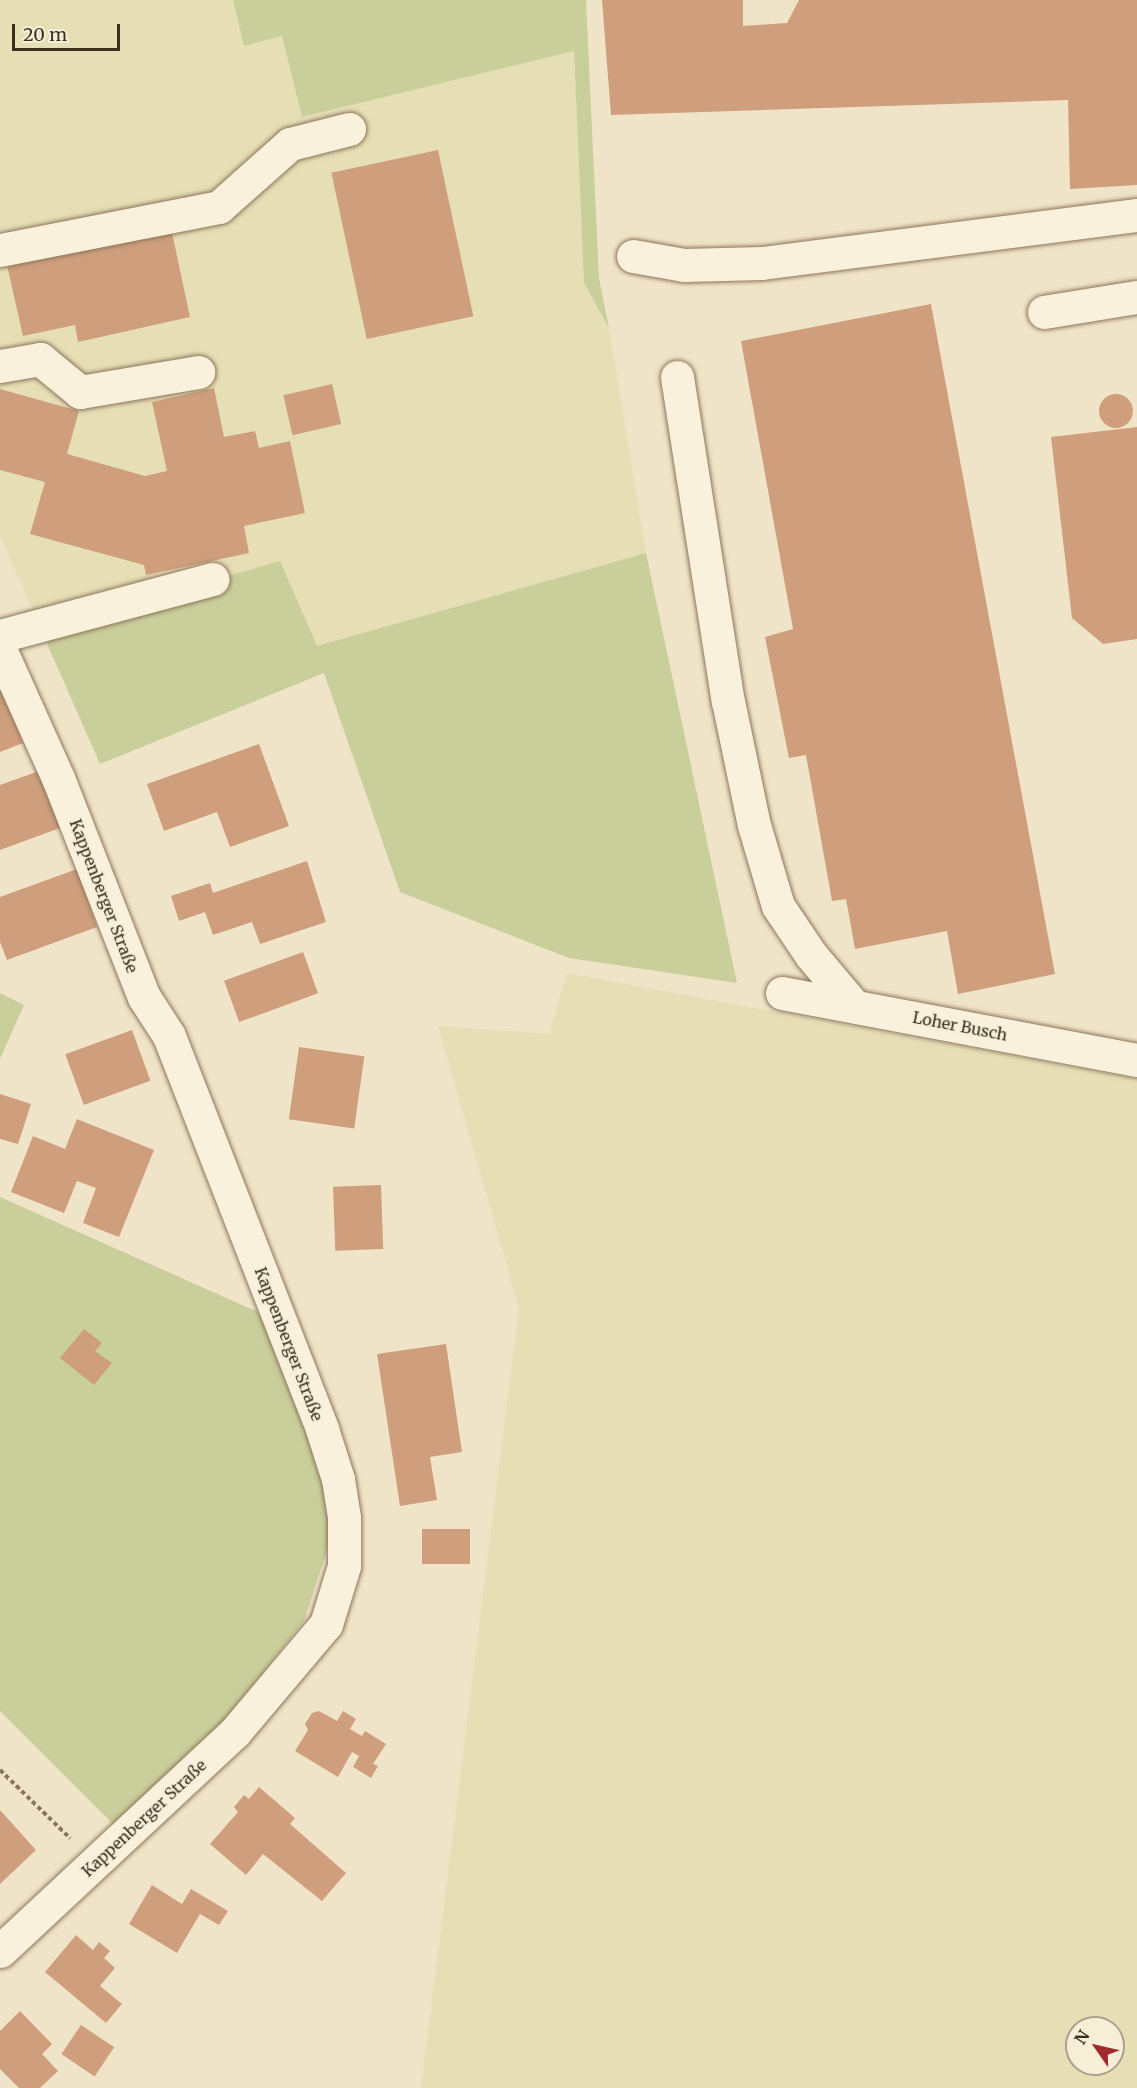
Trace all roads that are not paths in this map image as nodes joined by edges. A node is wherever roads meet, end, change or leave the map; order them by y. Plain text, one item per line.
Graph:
1 (349, 129) dead end
2 (1137, 215) edge
3 (0, 250) edge
4 (633, 256) dead end
5 (1137, 297) edge
6 (1044, 312) dead end
7 (0, 366) edge
8 (198, 372) dead end
9 (677, 377) dead end
10 (213, 579) dead end
11 (0, 636) edge
12 (0, 649) edge
13 (782, 993) dead end
14 (854, 1006) junction
15 (1137, 1060) edge
16 (0, 1951) edge

1 - 3 street
2 - 4 street
5 - 6 street
7 - 8 street
9 - 14 street
10 - 11 street
12 - 16 street, Kappenberger Straße
13 - 14 street, Loher Busch
14 - 15 street, Loher Busch

